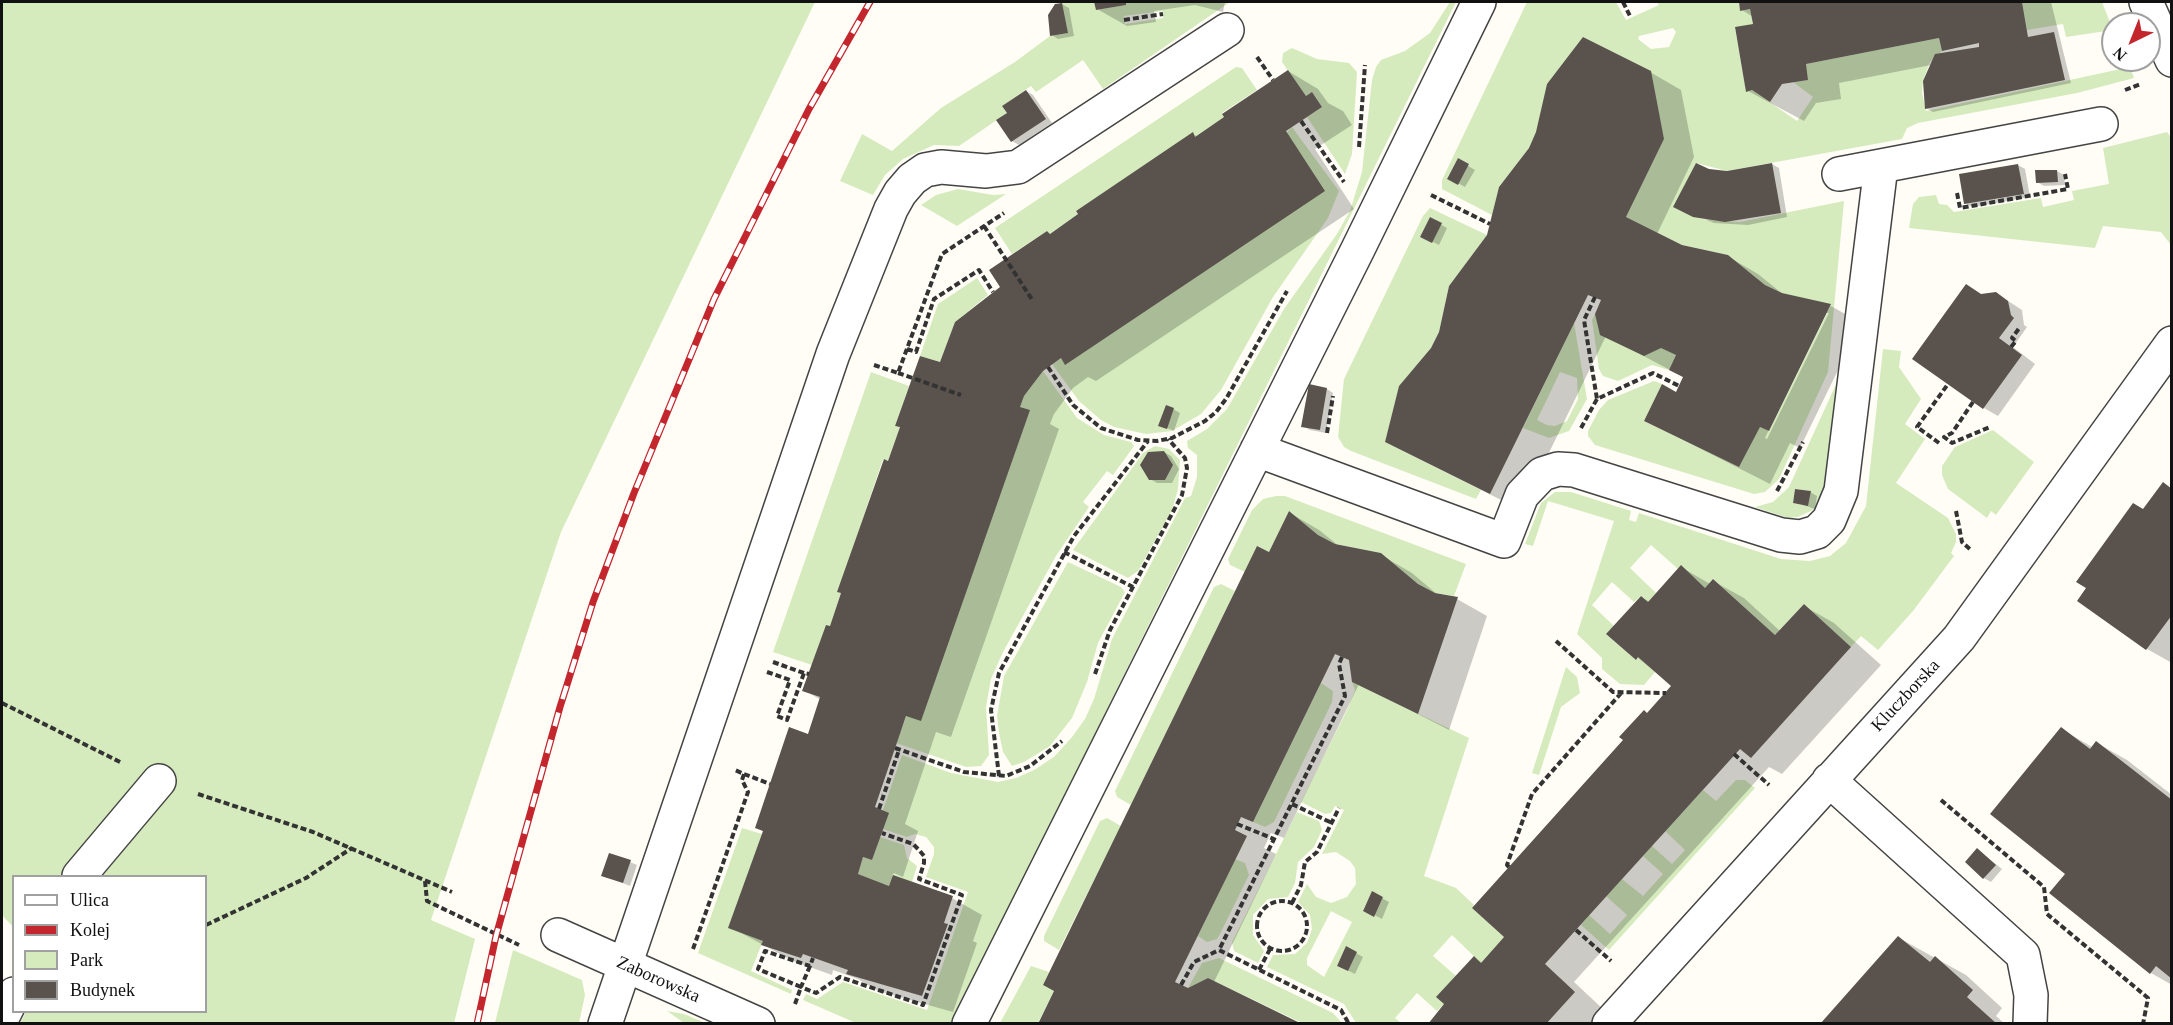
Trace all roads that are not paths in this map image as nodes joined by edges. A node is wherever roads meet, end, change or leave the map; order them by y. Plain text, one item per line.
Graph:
1 (1479, 2) edge
2 (2146, 2) edge
3 (1238, 42) road end
4 (2172, 60) edge
5 (2101, 124) dead end
6 (1881, 166) junction
7 (1839, 174) dead end
8 (2172, 343) edge
9 (1257, 450) junction
10 (1829, 780) junction
11 (159, 781) road end
12 (80, 875) edge
13 (558, 935) dead end
14 (623, 965) junction
15 (12, 997) edge
16 (2, 1018) edge
17 (605, 1023) edge
18 (758, 1023) edge
19 (969, 1023) edge
20 (1609, 1023) edge
21 (2030, 1023) edge

1 - 9 street
2 - 4 street
3 - 14 street
5 - 6 street
6 - 7 street
6 - 9 street
8 - 10 street, Kluczborska
9 - 19 street
10 - 20 street, Kluczborska
10 - 21 street
11 - 12 street
13 - 14 street, Zaborowska
14 - 17 street
14 - 18 street, Zaborowska
15 - 16 street

